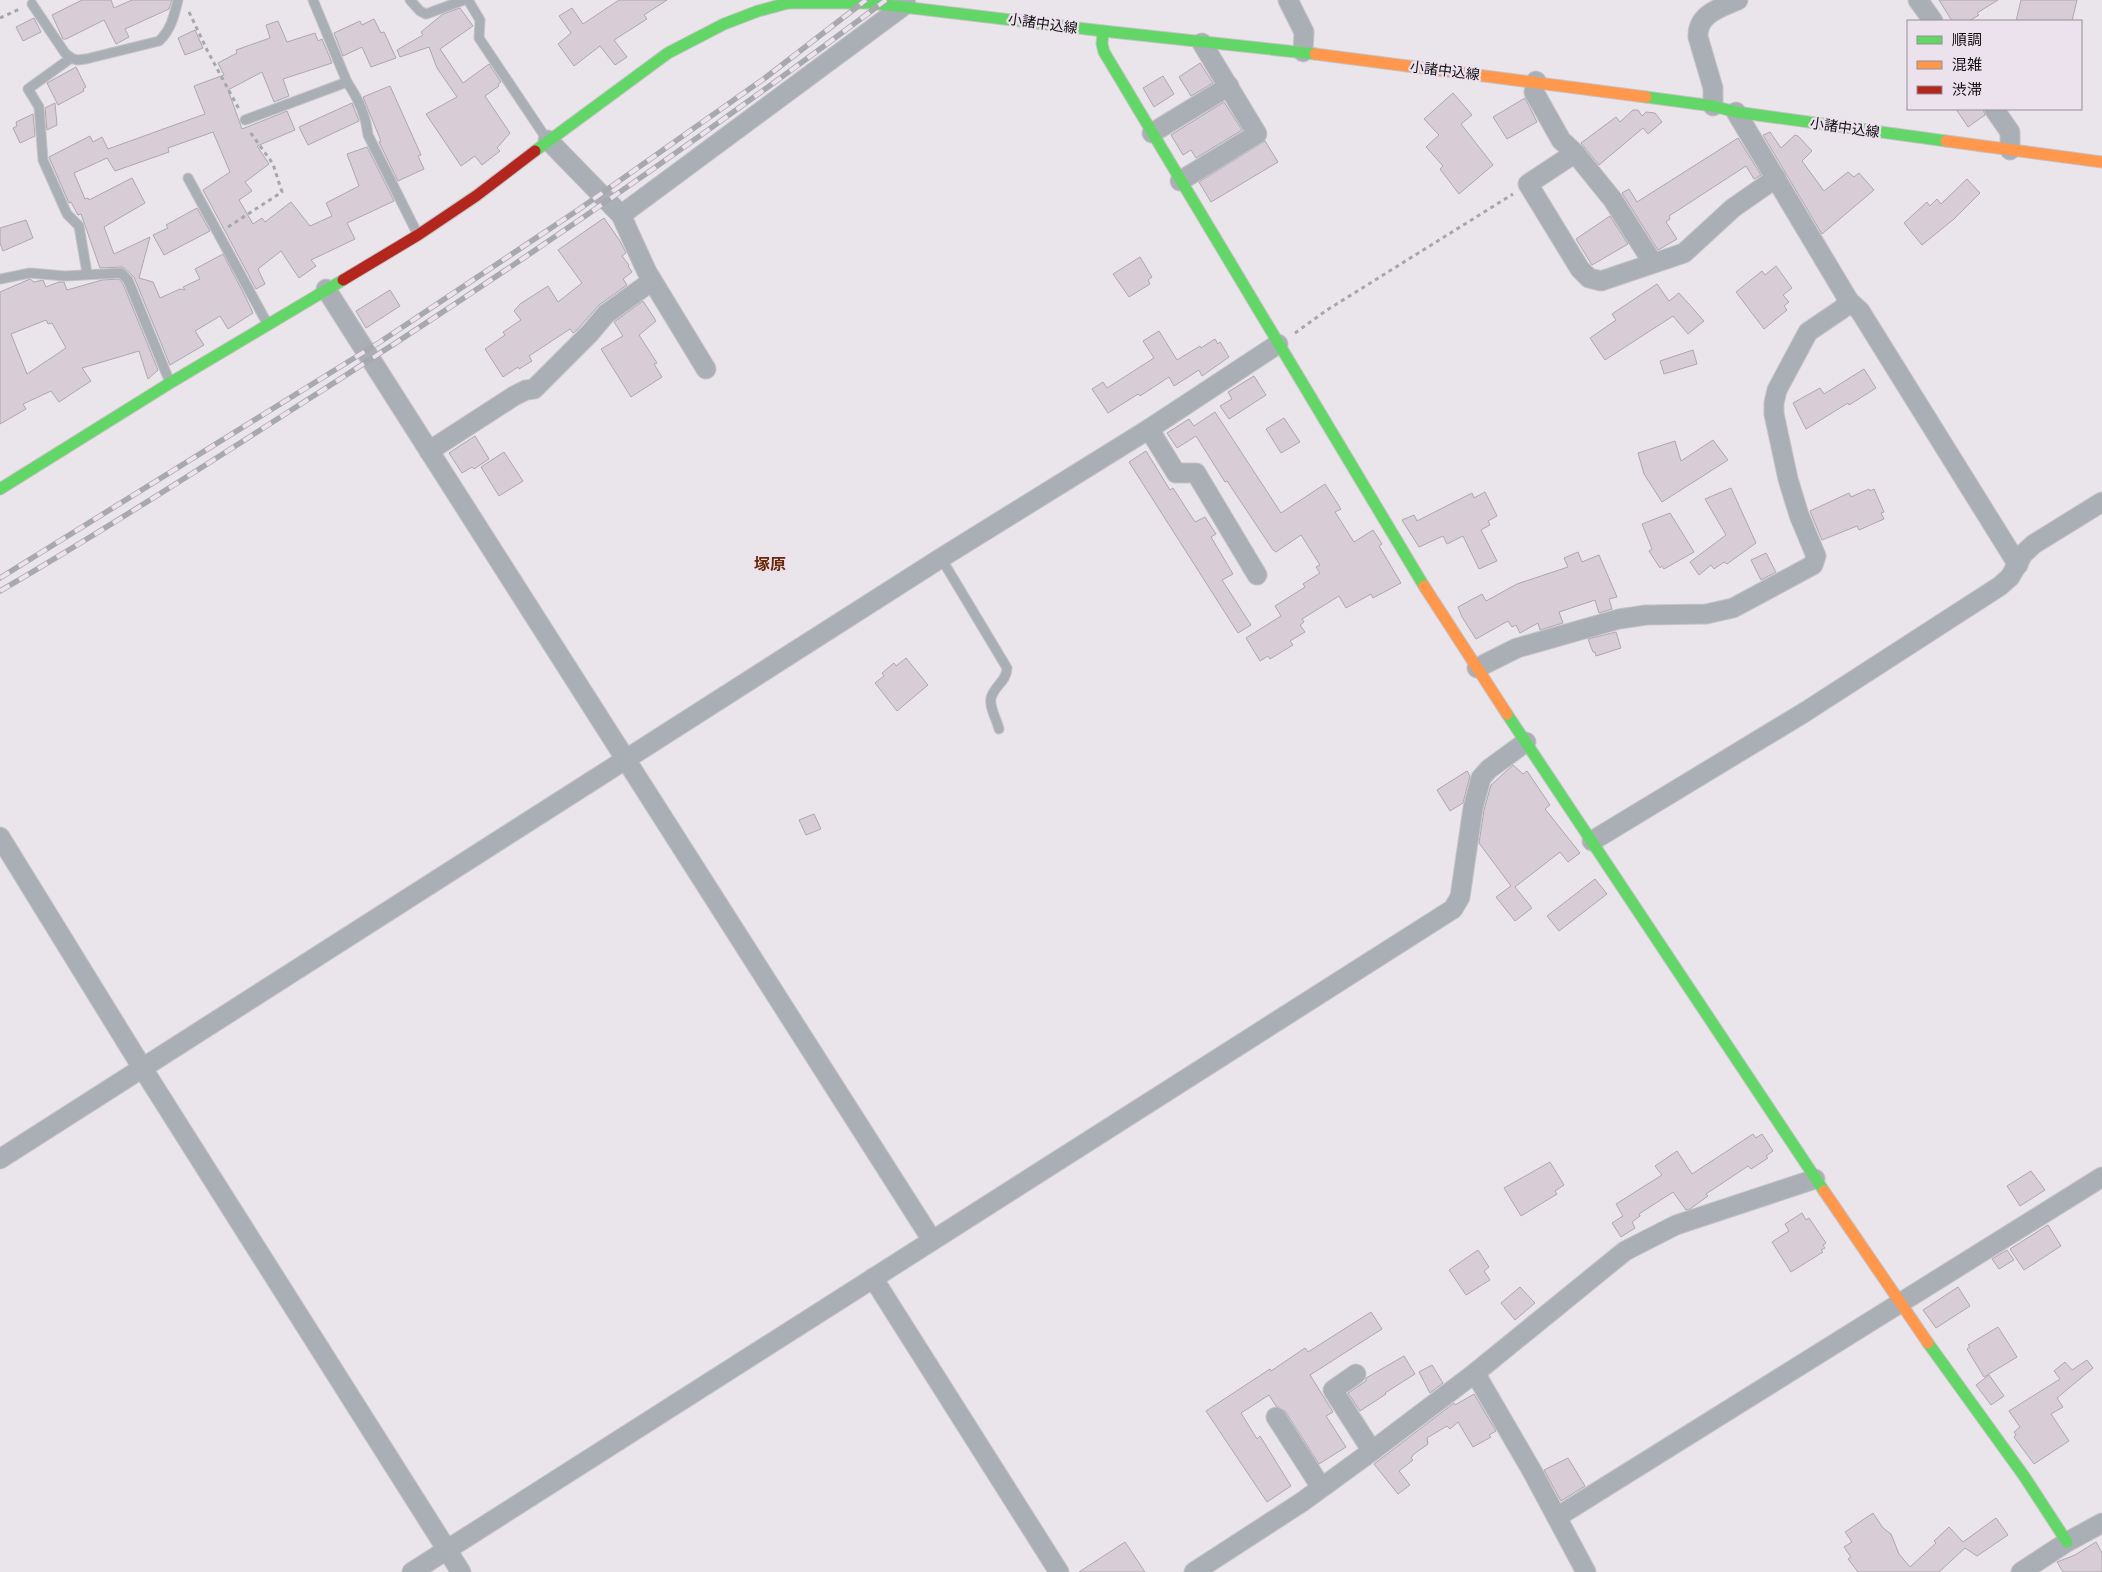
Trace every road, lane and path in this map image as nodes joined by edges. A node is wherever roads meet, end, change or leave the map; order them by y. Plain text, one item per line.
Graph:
1 (178, 0) edge
2 (314, 0) edge
3 (410, 0) edge
4 (464, 0) edge
5 (468, 0) edge
6 (1288, 0) edge
7 (1738, 0) edge
8 (1918, 0) edge
9 (788, 2) edge
10 (870, 2) edge
11 (907, 3) edge
12 (32, 4) dead end
13 (1932, 20) edge
14 (1103, 31) junction
15 (1202, 43) junction
16 (1303, 52) junction
17 (71, 58) junction
18 (347, 82) junction
19 (1536, 82) junction
20 (1229, 86) junction
21 (1713, 106) junction
22 (1995, 110) edge
23 (1736, 112) junction
24 (244, 120) dead end
25 (1152, 133) junction
26 (548, 140) junction
27 (2010, 150) junction
28 (1575, 153) junction
29 (2102, 162) edge
30 (188, 178) dead end
31 (1776, 178) junction
32 (1180, 181) junction
33 (1528, 184) junction
34 (621, 216) junction
35 (418, 235) junction
36 (1653, 263) junction
37 (87, 273) junction
38 (0, 279) edge
39 (652, 281) junction
40 (326, 289) junction
41 (1849, 301) junction
42 (268, 324) junction
43 (1278, 344) junction
44 (706, 368) dead end
45 (170, 383) junction
46 (1149, 430) junction
47 (429, 451) junction
48 (2, 484) edge
49 (2102, 502) edge
50 (940, 558) junction
51 (2018, 566) junction
52 (1257, 575) dead end
53 (1477, 668) junction
54 (999, 728) dead end
55 (1526, 742) junction
56 (626, 760) junction
57 (0, 837) edge
58 (1592, 841) junction
59 (143, 1069) junction
60 (0, 1159) edge
61 (2102, 1177) edge
62 (1815, 1179) junction
63 (932, 1240) junction
64 (873, 1278) junction
65 (1899, 1303) junction
66 (1475, 1373) junction
67 (1356, 1374) dead end
68 (1276, 1417) dead end
69 (1372, 1451) junction
70 (1321, 1487) junction
71 (1557, 1517) junction
72 (2102, 1523) edge
73 (2067, 1542) junction
74 (447, 1549) junction
75 (2044, 1565) edge
76 (412, 1572) edge
77 (461, 1572) edge
78 (1058, 1572) edge
79 (1194, 1572) edge
80 (1586, 1572) edge
81 (2021, 1572) edge

1 - 17 lane
2 - 18 lane
3 - 4 lane
5 - 26 lane
6 - 16 street
7 - 21 street
8 - 13 street
9 - 10 street, 小諸中込線
9 - 26 street, 小諸中込線
10 - 11 street, 小諸中込線
11 - 14 street, 小諸中込線
11 - 34 street
12 - 17 lane
14 - 15 street, 小諸中込線
14 - 25 street
15 - 16 street, 小諸中込線
15 - 20 street
16 - 19 street, 小諸中込線
17 - 37 lane
18 - 24 lane
18 - 35 lane
19 - 21 street, 小諸中込線
19 - 28 street
20 - 25 street
20 - 32 street
21 - 23 street, 小諸中込線
22 - 27 street
23 - 27 street, 小諸中込線
23 - 31 street
25 - 32 street
26 - 34 street
26 - 35 street, 小諸中込線
27 - 29 street, 小諸中込線
28 - 33 street
28 - 36 street
30 - 42 lane
31 - 36 street
31 - 41 street
32 - 43 street
33 - 36 street
33 - 43 path
34 - 39 street
35 - 40 street, 小諸中込線
37 - 38 lane
37 - 45 lane
39 - 44 street
39 - 47 street
40 - 42 street, 小諸中込線
40 - 47 street
41 - 51 street
41 - 53 street
42 - 45 street, 小諸中込線
43 - 46 street
43 - 53 street
45 - 48 street, 小諸中込線
46 - 50 street
46 - 52 street
47 - 56 street
49 - 51 street
50 - 54 lane
50 - 56 street
51 - 58 street
53 - 55 street
55 - 58 street
55 - 63 street
56 - 59 street
56 - 63 street
57 - 59 street
58 - 62 street
59 - 60 street
59 - 74 street
61 - 65 street
62 - 65 street
62 - 66 street
63 - 64 street
64 - 74 street
64 - 78 street
65 - 71 street
65 - 73 street
66 - 69 street
66 - 71 street
67 - 69 street
68 - 70 street
69 - 70 street
70 - 79 street
71 - 80 street
72 - 73 street
73 - 75 street
74 - 76 street
74 - 77 street
75 - 81 street

